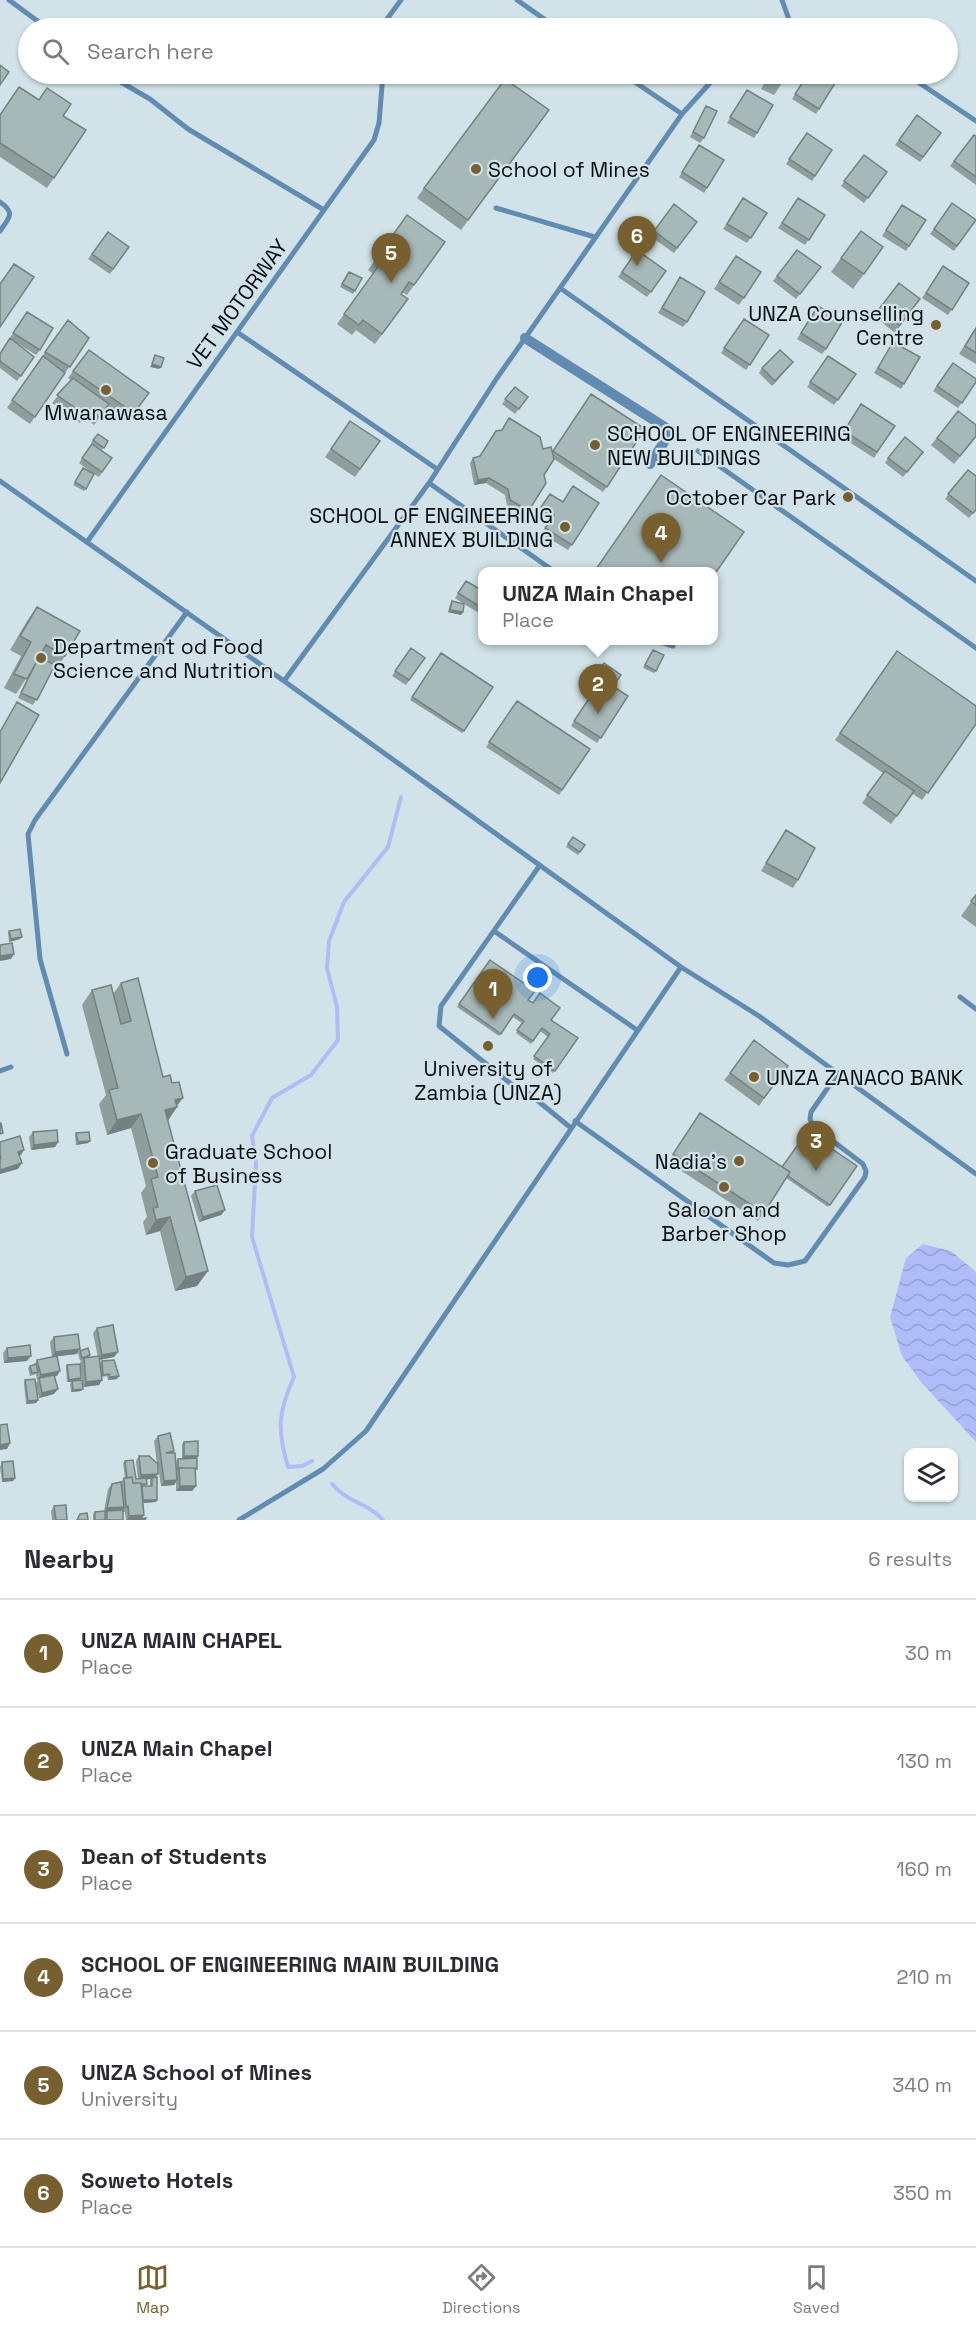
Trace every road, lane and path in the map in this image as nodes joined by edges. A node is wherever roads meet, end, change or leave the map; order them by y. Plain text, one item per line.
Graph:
1 (9, 0) edge
2 (401, 0) edge
3 (517, 0) edge
4 (782, 0) edge
5 (33, 18) edge
6 (388, 18) edge
7 (543, 18) edge
8 (788, 18) edge
9 (125, 84) edge
10 (381, 84) edge
11 (638, 84) edge
12 (709, 84) edge
13 (921, 84) edge
14 (682, 114) junction
15 (976, 121) edge
16 (0, 202) edge
17 (496, 208) dead end
18 (324, 210) junction
19 (0, 231) edge
20 (595, 237) junction
21 (560, 288) junction
22 (237, 332) junction
23 (525, 338) junction
24 (698, 451) dead end
25 (650, 464) dead end
26 (437, 469) junction
27 (0, 481) edge
28 (429, 483) junction
29 (87, 542) junction
30 (548, 567) edge
31 (976, 581) edge
32 (187, 612) junction
33 (670, 645) edge
34 (673, 646) dead end
35 (976, 648) edge
36 (284, 681) junction
37 (540, 865) junction
38 (494, 931) junction
39 (681, 967) junction
40 (960, 997) dead end
41 (976, 1009) edge
42 (637, 1030) junction
43 (67, 1054) dead end
44 (10, 1067) dead end
45 (0, 1071) edge
46 (838, 1073) junction
47 (575, 1121) junction
48 (571, 1128) junction
49 (976, 1174) edge
50 (239, 1520) edge

1 - 5 lane
2 - 6 lane
3 - 7 lane
4 - 8 lane
9 - 18 lane
10 - 18 lane, VET MOTORWAY
11 - 14 lane
12 - 14 lane
13 - 15 lane
14 - 20 lane
16 - 19 lane
17 - 20 lane
18 - 22 lane, VET MOTORWAY
20 - 21 lane
21 - 23 lane
21 - 31 lane
22 - 26 lane
22 - 29 lane, VET MOTORWAY
23 - 25 street
23 - 26 lane
24 - 35 lane
26 - 28 lane
27 - 29 lane
28 - 30 lane
28 - 36 lane
29 - 32 lane
32 - 36 lane
32 - 43 lane
33 - 34 lane
36 - 37 lane
37 - 38 lane
37 - 39 lane
38 - 42 lane
38 - 48 lane
39 - 42 lane
39 - 46 lane
40 - 41 lane
42 - 47 lane
44 - 45 lane
46 - 47 lane
46 - 49 lane
47 - 48 lane
48 - 50 lane

